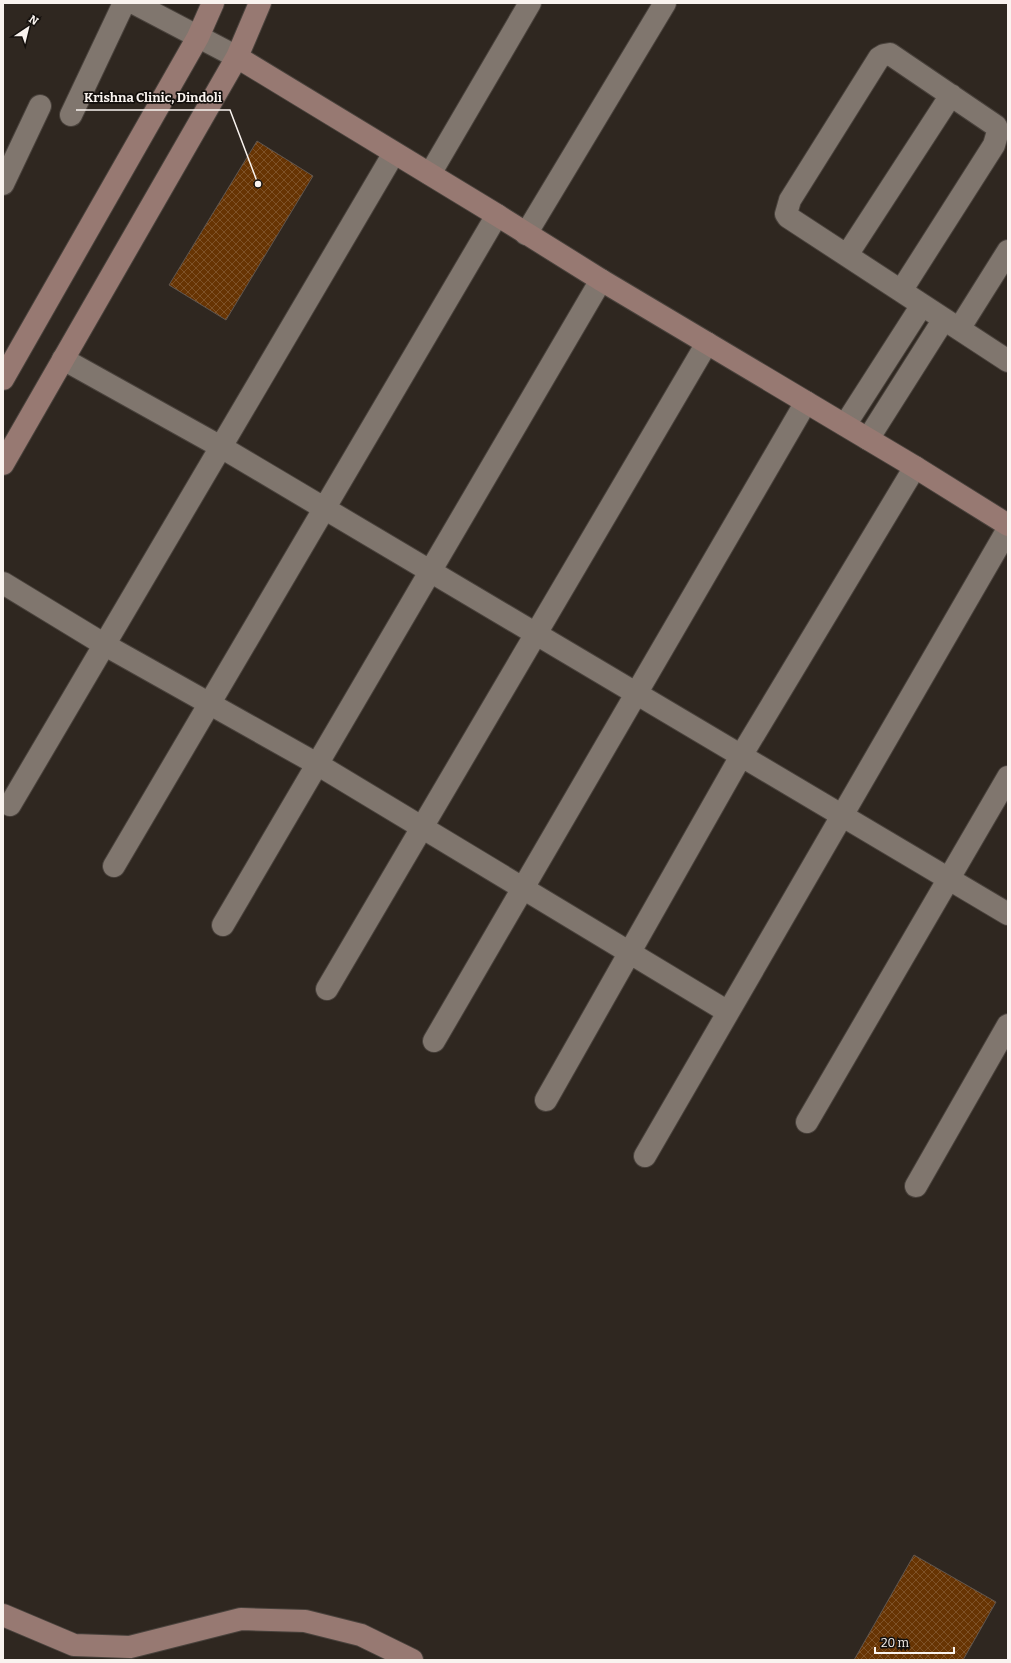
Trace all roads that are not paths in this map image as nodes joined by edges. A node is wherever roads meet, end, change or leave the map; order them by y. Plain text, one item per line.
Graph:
1 (124, 3) edge
2 (134, 3) edge
3 (213, 3) edge
4 (260, 3) edge
5 (530, 3) edge
6 (665, 3) edge
7 (198, 37) junction
8 (237, 57) junction
9 (952, 95) junction
10 (40, 106) dead end
11 (71, 115) dead end
12 (394, 153) junction
13 (430, 174) junction
14 (3, 184) edge
15 (497, 214) junction
16 (526, 234) junction
17 (1008, 251) edge
18 (847, 255) junction
19 (601, 280) junction
20 (901, 291) junction
21 (922, 305) junction
22 (951, 324) junction
23 (706, 343) junction
24 (63, 360) junction
25 (1008, 361) edge
26 (3, 379) edge
27 (806, 402) junction
28 (845, 425) junction
29 (868, 439) junction
30 (221, 447) junction
31 (3, 464) edge
32 (914, 467) junction
33 (324, 509) junction
34 (1008, 525) edge
35 (1008, 529) edge
36 (430, 572) junction
37 (3, 583) edge
38 (536, 635) junction
39 (105, 644) junction
40 (636, 693) junction
41 (209, 704) junction
42 (741, 756) junction
43 (317, 764) junction
44 (1008, 777) edge
45 (10, 805) dead end
46 (842, 815) junction
47 (422, 827) junction
48 (114, 866) dead end
49 (948, 879) junction
50 (523, 888) junction
51 (1008, 914) edge
52 (223, 924) dead end
53 (629, 951) junction
54 (327, 989) dead end
55 (728, 1012) junction
56 (1008, 1025) edge
57 (434, 1041) dead end
58 (546, 1100) dead end
59 (807, 1122) dead end
60 (645, 1156) dead end
61 (916, 1186) dead end
62 (3, 1615) edge
63 (111, 1653) edge
64 (412, 1660) edge

1 - 11 street
2 - 7 street
3 - 7 street
4 - 8 street
5 - 13 street
6 - 16 street
7 - 8 street
7 - 26 street
8 - 12 street
8 - 24 street
9 - 18 street
9 - 18 street
9 - 20 street
10 - 14 street
12 - 13 street
12 - 30 street
13 - 15 street
15 - 16 street
15 - 33 street
16 - 19 street
17 - 22 street
18 - 20 street
19 - 23 street
19 - 36 street
20 - 21 street
21 - 22 street
21 - 28 street
22 - 25 street
22 - 29 street
23 - 27 street
23 - 38 street
24 - 30 street
24 - 31 street
27 - 28 street
27 - 40 street
28 - 29 street
29 - 32 street
30 - 33 street
30 - 39 street
32 - 34 street
32 - 42 street
33 - 36 street
33 - 41 street
35 - 46 street
36 - 38 street
36 - 43 street
37 - 39 street
38 - 40 street
38 - 47 street
39 - 41 street
39 - 45 street
40 - 42 street
40 - 50 street
41 - 43 street
41 - 48 street
42 - 46 street
42 - 53 street
43 - 47 street
43 - 52 street
44 - 49 street
46 - 49 street
46 - 55 street
47 - 50 street
47 - 54 street
49 - 51 street
49 - 59 street
50 - 53 street
50 - 57 street
53 - 55 street
53 - 58 street
55 - 60 street
56 - 61 street
62 - 63 street
63 - 64 street

